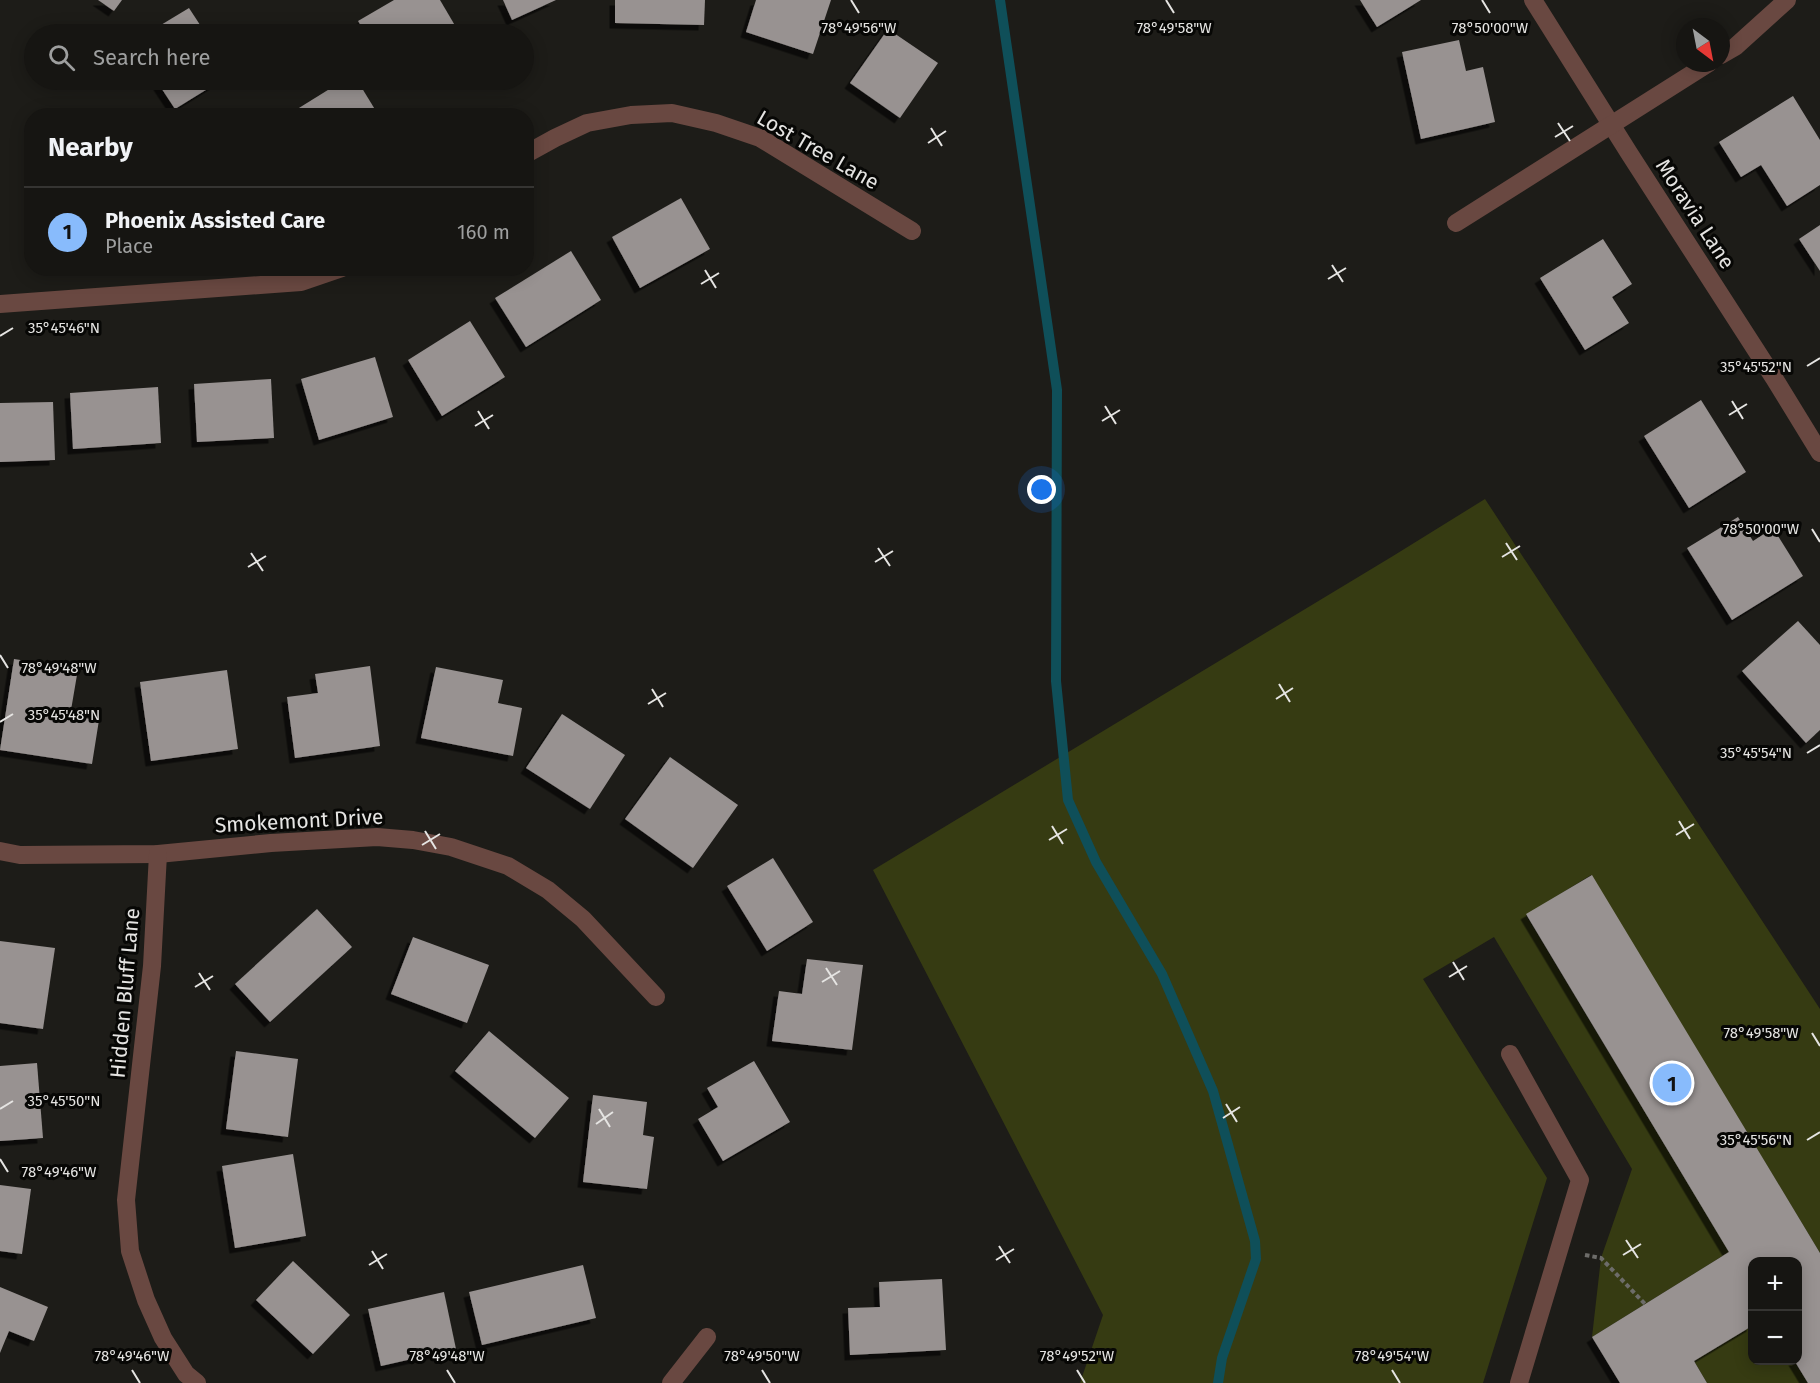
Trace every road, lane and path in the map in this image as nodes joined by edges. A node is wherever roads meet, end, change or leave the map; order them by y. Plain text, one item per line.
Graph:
1 (1533, 0) edge
2 (1787, 0) edge
3 (1730, 49) edge
4 (1695, 72) edge
5 (1612, 124) junction
6 (534, 150) edge
7 (1456, 223) dead end
8 (912, 231) dead end
9 (319, 276) edge
10 (0, 304) edge
11 (1820, 453) edge
12 (0, 851) edge
13 (158, 854) junction
14 (656, 996) dead end
15 (1510, 1054) dead end
16 (1560, 1249) junction
17 (1646, 1304) dead end
18 (707, 1337) dead end
19 (186, 1380) edge
20 (671, 1383) edge
21 (1519, 1383) edge

1 - 5 street, Moravia Lane
2 - 3 street
4 - 5 street
5 - 7 street
5 - 11 street, Moravia Lane
6 - 8 street, Lost Tree Lane
9 - 10 street
12 - 13 street, Smokemont Drive
13 - 14 street, Smokemont Drive
13 - 19 street, Hidden Bluff Lane
15 - 16 street
16 - 17 path
16 - 21 street
18 - 20 street

